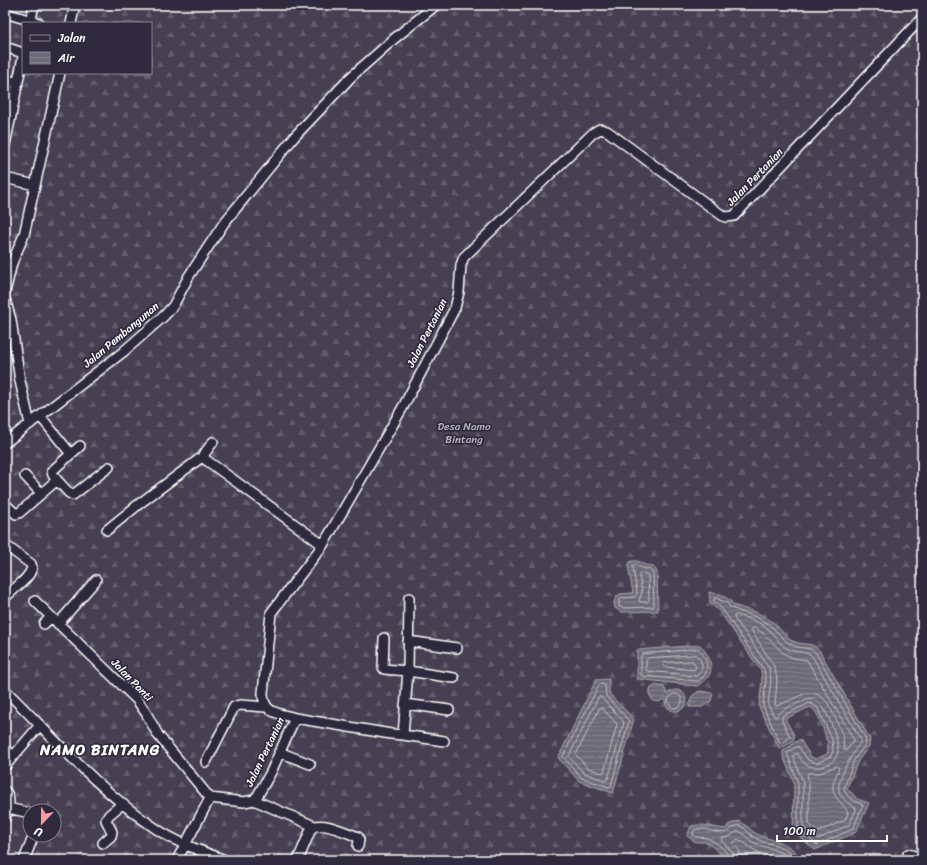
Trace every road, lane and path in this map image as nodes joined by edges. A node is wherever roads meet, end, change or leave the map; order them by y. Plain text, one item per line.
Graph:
1 (34, 5) edge
2 (75, 5) edge
3 (436, 5) edge
4 (5, 13) edge
5 (922, 18) edge
6 (33, 22) edge
7 (71, 22) edge
8 (5, 47) edge
9 (22, 53) edge
10 (22, 62) edge
11 (60, 74) edge
12 (5, 79) edge
13 (18, 83) junction
14 (8, 113) edge
15 (5, 145) edge
16 (5, 178) edge
17 (35, 185) junction
18 (5, 292) edge
19 (5, 299) edge
20 (40, 416) junction
21 (30, 424) junction
22 (213, 442) dead end
23 (5, 443) edge
24 (80, 446) dead end
25 (70, 454) junction
26 (202, 457) junction
27 (109, 467) dead end
28 (25, 476) dead end
29 (57, 480) junction
30 (41, 493) junction
31 (5, 504) edge
32 (107, 530) dead end
33 (5, 545) edge
34 (323, 545) junction
35 (96, 580) dead end
36 (7, 593) edge
37 (409, 598) dead end
38 (35, 601) dead end
39 (55, 620) junction
40 (44, 624) dead end
41 (384, 638) dead end
42 (408, 641) junction
43 (457, 648) dead end
44 (408, 671) junction
45 (454, 678) dead end
46 (5, 690) edge
47 (405, 704) junction
48 (266, 707) junction
49 (449, 710) dead end
50 (295, 718) junction
51 (40, 725) junction
52 (403, 735) junction
53 (444, 741) dead end
54 (5, 748) edge
55 (279, 752) junction
56 (13, 756) junction
57 (206, 762) dead end
58 (310, 764) dead end
59 (5, 766) edge
60 (5, 791) edge
61 (210, 798) junction
62 (254, 800) junction
63 (122, 804) junction
64 (8, 808) junction
65 (22, 811) edge
66 (5, 818) edge
67 (314, 826) junction
68 (31, 843) edge
69 (103, 843) dead end
70 (185, 845) junction
71 (358, 846) dead end
72 (908, 854) dead end
73 (922, 858) edge
74 (24, 860) edge
75 (177, 860) edge
76 (225, 860) edge
77 (298, 860) edge

1 - 6 street
2 - 7 street
3 - 20 street, Jalan Pembangunan
4 - 6 street
5 - 34 street, Jalan Pertanian
8 - 9 street
10 - 13 street
11 - 17 street
12 - 13 street
13 - 14 street
14 - 15 street
16 - 17 street
17 - 18 street
19 - 21 street
20 - 21 street, Jalan Pembangunan
20 - 25 street
21 - 23 street, Jalan Pembangunan
22 - 26 street
24 - 25 street
25 - 29 street
26 - 32 street
26 - 34 street
27 - 29 street
28 - 30 street
29 - 30 street
30 - 31 street
33 - 36 street
34 - 48 street, Jalan Pertanian
35 - 39 street
37 - 42 street
38 - 39 street, Jalan Panti
39 - 40 street
39 - 61 street, Jalan Panti
41 - 44 street
42 - 43 street
42 - 44 street
44 - 45 street
44 - 47 street
46 - 51 street
47 - 49 street
47 - 52 street
48 - 50 street, Jalan Pertanian
48 - 57 street
50 - 52 street
50 - 55 street, Jalan Pertanian
51 - 56 street
51 - 63 street
52 - 53 street
54 - 56 street
55 - 58 street
55 - 62 street, Jalan Pertanian
56 - 59 street
60 - 64 street
61 - 62 street, Jalan Pertanian
61 - 70 street
62 - 67 street
63 - 69 street
63 - 70 street
64 - 65 street
64 - 66 street
67 - 71 street
67 - 77 street
68 - 74 street
70 - 75 street
70 - 76 street
72 - 73 street

